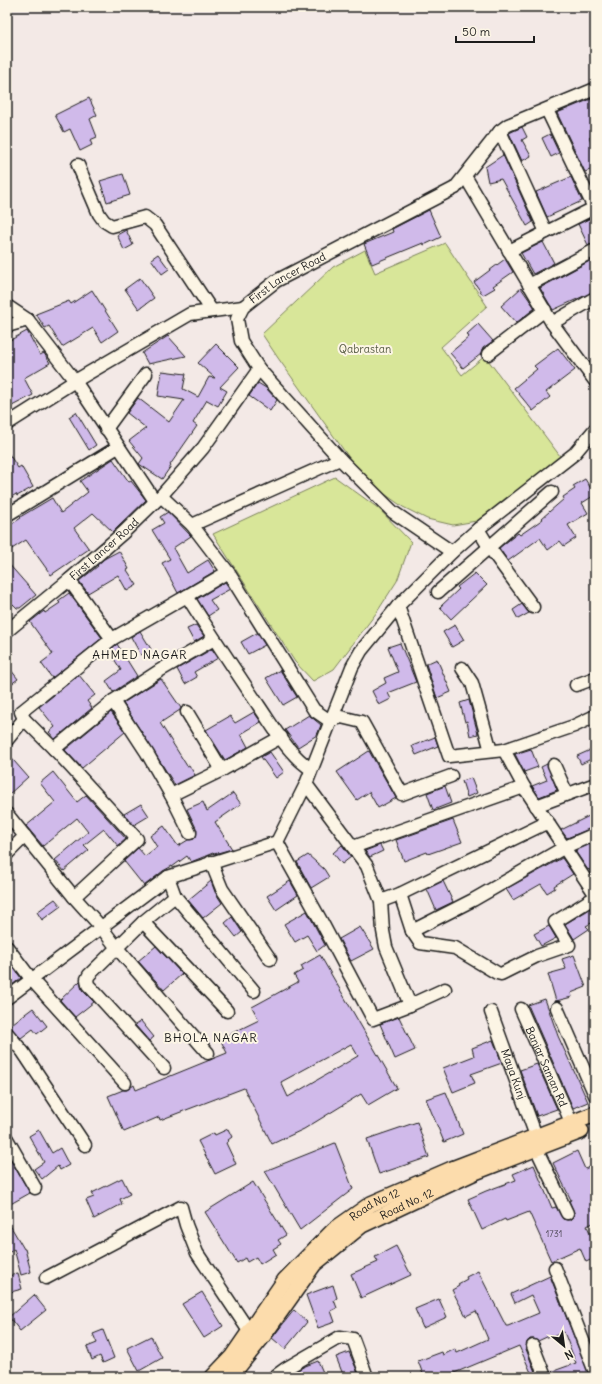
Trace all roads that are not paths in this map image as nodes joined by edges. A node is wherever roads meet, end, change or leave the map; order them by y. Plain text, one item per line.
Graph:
1 (594, 91) edge
2 (547, 110) junction
3 (500, 131) junction
4 (78, 165) dead end
5 (466, 176) junction
6 (594, 209) edge
7 (546, 232) junction
8 (595, 250) edge
9 (509, 251) junction
10 (529, 286) junction
11 (595, 298) edge
12 (7, 306) edge
13 (243, 307) junction
14 (544, 310) junction
15 (212, 311) junction
16 (28, 320) junction
17 (552, 323) junction
18 (7, 326) edge
19 (488, 354) dead end
20 (258, 369) junction
21 (146, 374) dead end
22 (75, 381) junction
23 (595, 381) edge
24 (7, 424) edge
25 (595, 428) edge
26 (106, 429) junction
27 (118, 447) junction
28 (340, 459) junction
29 (552, 492) dead end
30 (158, 499) junction
31 (7, 515) edge
32 (192, 525) junction
33 (478, 529) junction
34 (489, 547) junction
35 (452, 552) junction
36 (228, 572) junction
37 (68, 580) junction
38 (438, 592) dead end
39 (187, 596) junction
40 (398, 606) junction
41 (534, 607) dead end
42 (7, 631) edge
43 (112, 639) junction
44 (214, 639) junction
45 (462, 668) dead end
46 (595, 678) edge
47 (576, 685) dead end
48 (113, 701) junction
49 (187, 712) dead end
50 (595, 716) edge
51 (24, 719) junction
52 (330, 721) junction
53 (280, 736) junction
54 (7, 740) edge
55 (54, 749) junction
56 (504, 750) junction
57 (491, 751) junction
58 (554, 765) dead end
59 (311, 769) junction
60 (222, 770) junction
61 (451, 776) dead end
62 (306, 784) junction
63 (595, 784) edge
64 (524, 787) junction
65 (567, 794) junction
66 (171, 795) junction
67 (536, 806) junction
68 (7, 814) edge
69 (548, 822) junction
70 (190, 833) dead end
71 (595, 834) edge
72 (25, 836) junction
73 (277, 842) junction
74 (353, 846) junction
75 (565, 847) junction
76 (7, 854) edge
77 (211, 862) junction
78 (168, 877) junction
79 (400, 894) junction
80 (595, 894) edge
81 (175, 896) junction
82 (74, 897) junction
83 (595, 897) edge
84 (381, 901) junction
85 (144, 922) junction
86 (101, 926) junction
87 (412, 931) junction
88 (7, 947) edge
89 (117, 948) junction
90 (270, 959) dead end
91 (32, 980) junction
92 (445, 989) dead end
93 (254, 991) dead end
94 (7, 998) edge
95 (410, 1005) junction
96 (558, 1008) dead end
97 (521, 1009) dead end
98 (227, 1011) dead end
99 (491, 1012) dead end
100 (7, 1033) edge
101 (208, 1053) dead end
102 (164, 1068) dead end
103 (125, 1083) dead end
104 (595, 1095) edge
105 (595, 1114) edge
106 (572, 1124) junction
107 (595, 1126) edge
108 (7, 1138) edge
109 (536, 1142) junction
110 (85, 1145) dead end
111 (473, 1167) junction
112 (35, 1188) dead end
113 (567, 1213) dead end
114 (555, 1268) dead end
115 (46, 1278) dead end
116 (249, 1331) junction
117 (534, 1346) dead end
118 (595, 1372) edge
119 (213, 1377) edge
120 (230, 1377) edge
121 (274, 1377) edge
122 (368, 1377) edge
123 (545, 1377) edge

1 - 2 street, First Lancer Road
2 - 3 street, First Lancer Road
2 - 6 street
3 - 5 street, First Lancer Road
3 - 7 street
4 - 15 street
5 - 9 street
5 - 13 street, First Lancer Road
6 - 7 street
7 - 9 street
8 - 10 street
9 - 10 street
10 - 14 street
11 - 17 street
12 - 16 street
13 - 15 street
13 - 20 street, First Lancer Road
14 - 17 street
14 - 19 street
15 - 22 street
16 - 18 street
16 - 22 street
17 - 23 street
20 - 28 street
20 - 30 street, First Lancer Road
21 - 26 street
22 - 24 street
22 - 26 street
25 - 33 street
26 - 27 street
27 - 30 street
27 - 31 street
28 - 32 street
28 - 35 street
29 - 34 street
30 - 32 street
30 - 37 street, First Lancer Road
32 - 36 street
33 - 34 street
33 - 35 street
34 - 38 street
34 - 41 street
35 - 40 street
36 - 39 street
36 - 52 street
37 - 42 street, First Lancer Road
37 - 43 street
39 - 43 street
39 - 44 street
40 - 52 street
40 - 57 street
43 - 51 street
44 - 48 street
44 - 53 street
45 - 57 street
46 - 47 street
48 - 55 street
48 - 66 street
49 - 60 street
50 - 56 street
51 - 54 street
51 - 55 street
52 - 59 street
52 - 61 street
53 - 59 street
53 - 60 street
55 - 82 street
56 - 57 street
56 - 64 street
58 - 65 street
59 - 62 street
60 - 66 street
62 - 73 street
62 - 74 street
63 - 65 street
64 - 67 street
64 - 74 street
65 - 67 street
66 - 70 street
67 - 69 street
68 - 72 street
69 - 75 street
69 - 79 street
71 - 75 street
72 - 76 street
72 - 82 street
73 - 77 street
73 - 95 street
74 - 84 street
75 - 80 street
75 - 87 street
77 - 78 street
77 - 90 street
78 - 81 street
78 - 86 street
79 - 84 street
79 - 87 street
81 - 85 street
81 - 93 street
82 - 86 street
83 - 87 street
84 - 95 street
85 - 89 street
85 - 98 street
86 - 89 street
86 - 91 street
88 - 91 street
89 - 101 street
89 - 102 street
91 - 94 street
91 - 103 street
92 - 95 street
96 - 104 street
97 - 106 street, Banjar Saman Rd
99 - 109 street, Maya Kunj
100 - 110 street
105 - 106 main road
106 - 109 main road
107 - 109 main road, Road No. 12
108 - 112 street
109 - 111 main road, Road No. 12
109 - 113 street, Maya Kunj
111 - 116 main road, Road No 12
111 - 120 main road, Road No. 12
114 - 118 street
115 - 116 street
116 - 119 main road, Road No 12
117 - 123 street
121 - 122 street

